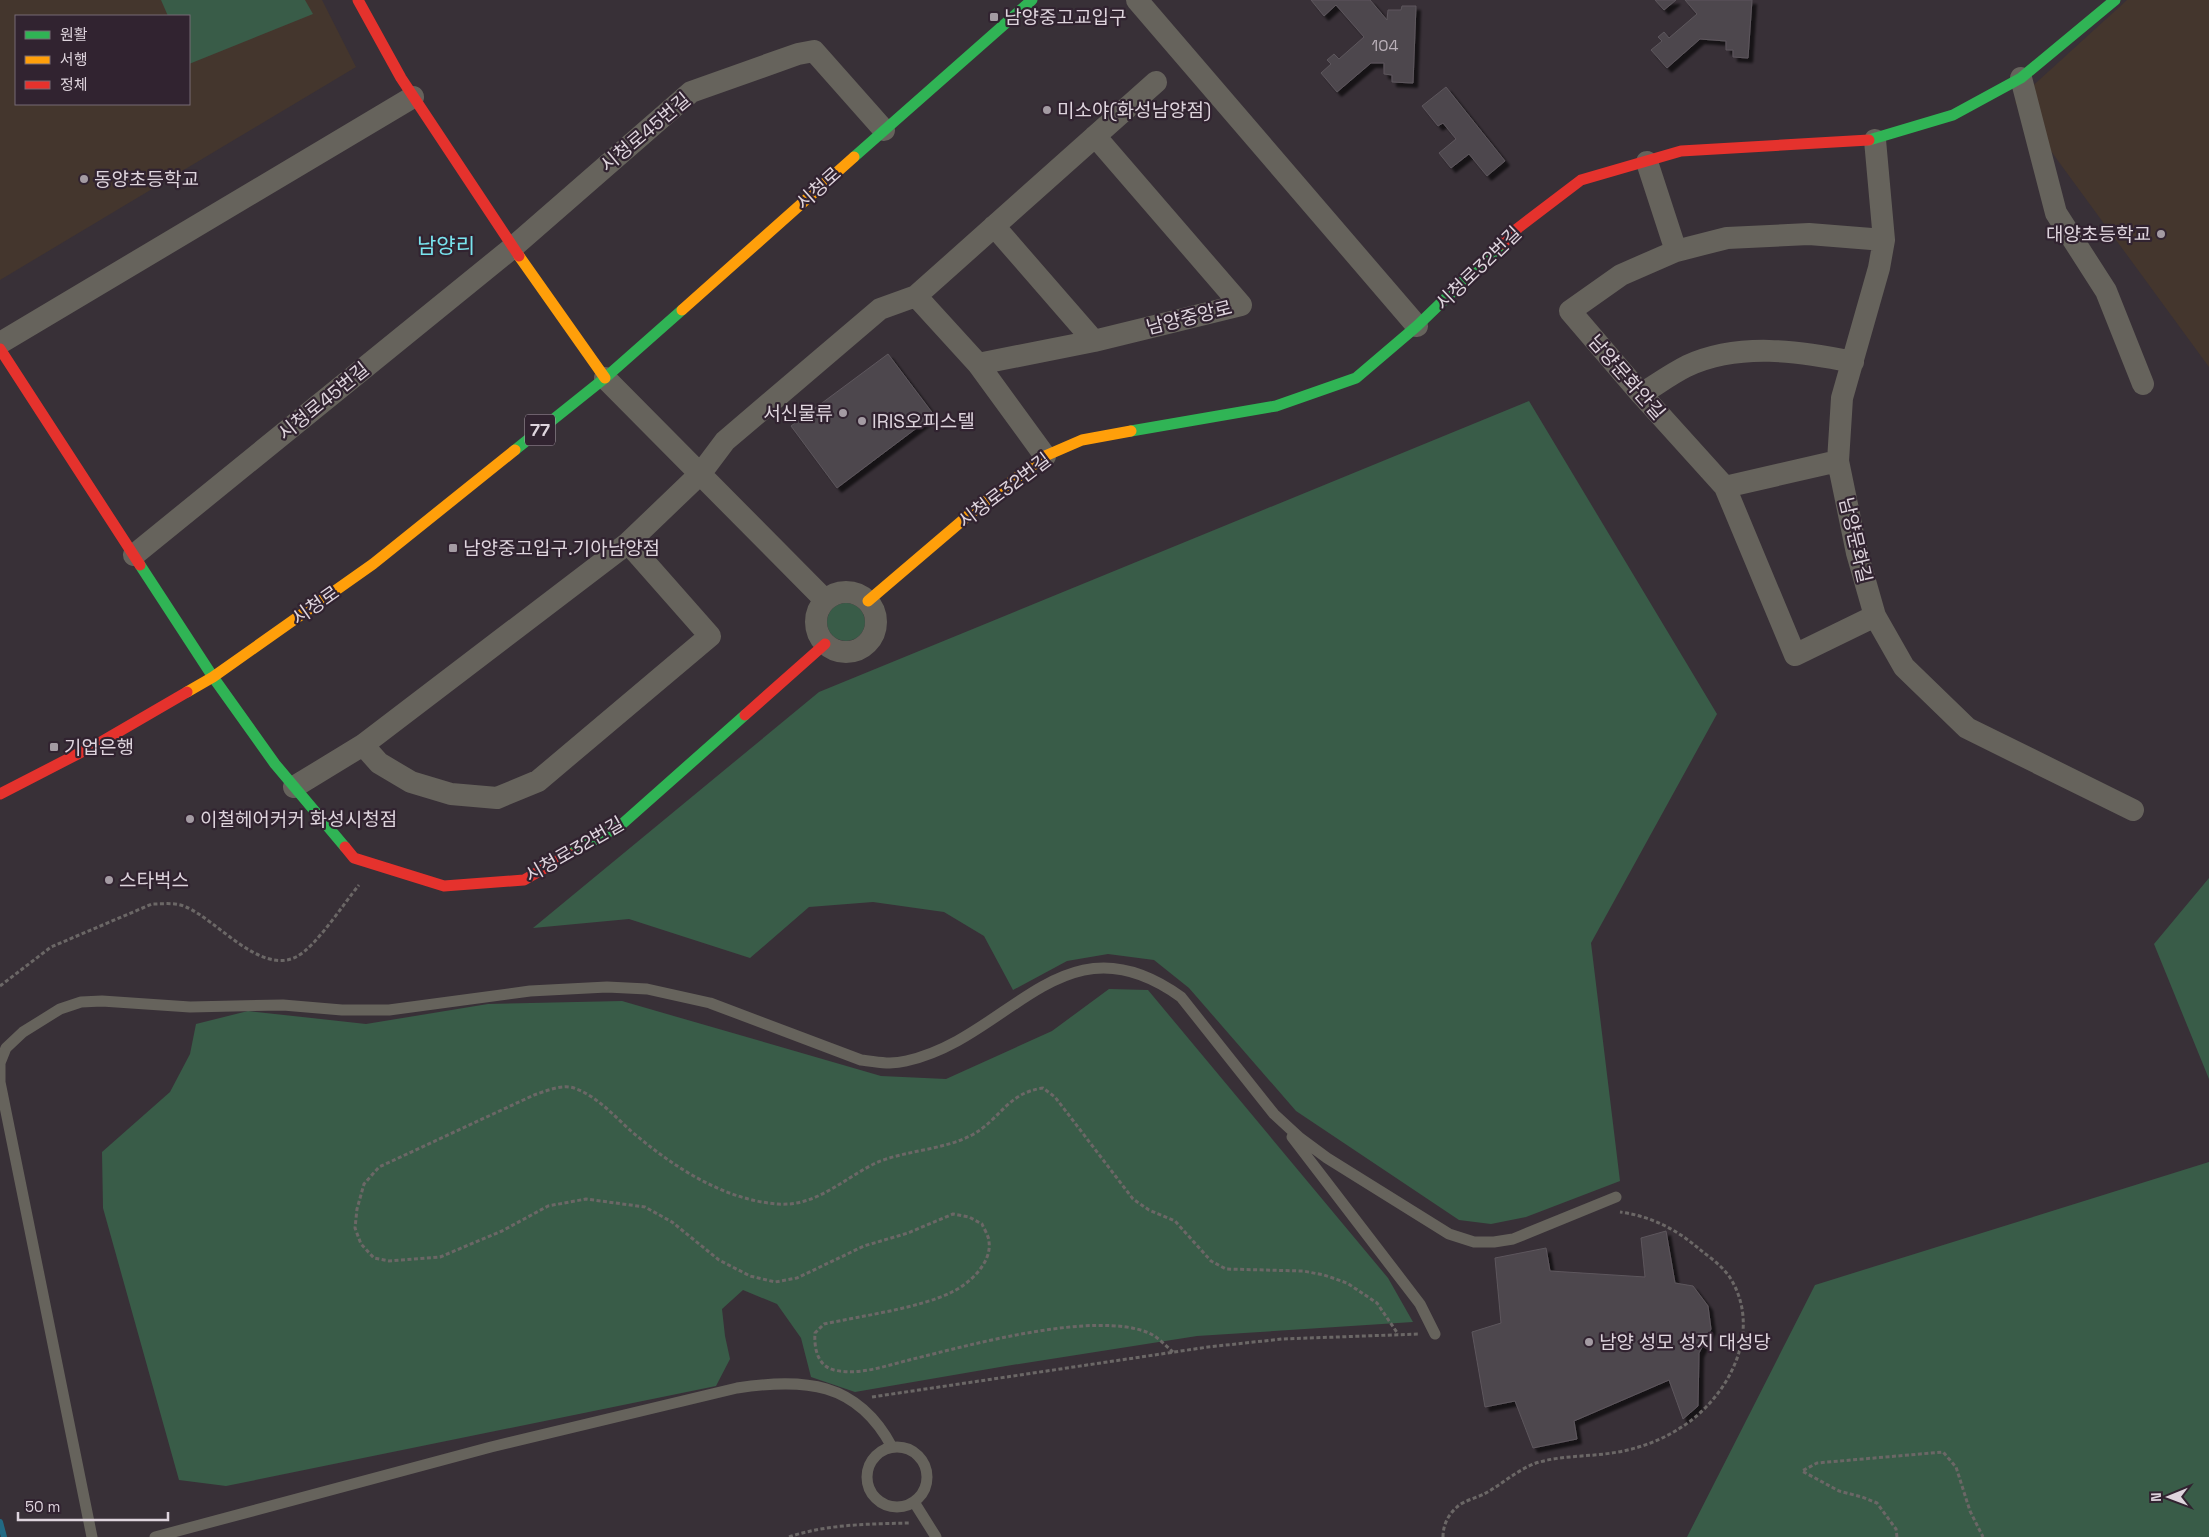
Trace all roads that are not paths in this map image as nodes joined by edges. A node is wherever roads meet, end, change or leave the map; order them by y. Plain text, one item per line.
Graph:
1 (358, 0) edge
2 (1032, 0) edge
3 (1137, 0) edge
4 (2115, 0) edge
5 (2021, 78) junction
6 (1156, 82) dead end
7 (413, 97) junction
8 (884, 130) junction
9 (1095, 136) junction
10 (1875, 140) junction
11 (1647, 162) junction
12 (994, 226) junction
13 (1884, 240) junction
14 (512, 248) junction
15 (1676, 251) junction
16 (916, 296) junction
17 (1417, 326) junction
18 (1094, 341) junction
19 (0, 343) edge
20 (0, 349) edge
21 (1853, 362) junction
22 (978, 364) junction
23 (605, 378) junction
24 (2144, 384) dead end
25 (1641, 394) junction
26 (1045, 456) junction
27 (1838, 461) junction
28 (701, 473) junction
29 (1725, 487) junction
30 (628, 543) junction
31 (134, 555) junction
32 (826, 600) junction
33 (868, 601) junction
34 (1876, 616) junction
35 (825, 644) junction
36 (212, 677) junction
37 (363, 744) junction
38 (294, 787) junction
39 (0, 794) edge
40 (2132, 810) dead end
41 (1274, 1114) junction
42 (1616, 1197) dead end
43 (1435, 1334) road end
44 (892, 1447) junction
45 (914, 1502) junction
46 (92, 1537) edge
47 (154, 1537) edge
48 (936, 1537) edge

1 - 7 street
2 - 8 street, 시청로 / 77
3 - 17 street
4 - 5 street, 시청로32번길
5 - 10 street, 시청로32번길
5 - 24 street
6 - 9 street
7 - 14 street
7 - 19 street
8 - 14 street, 시청로45번길
8 - 23 street, 시청로 / 77
9 - 12 street
9 - 18 street, 남양중앙로
10 - 11 street, 시청로32번길
10 - 13 street, 남양문화길
11 - 15 street
11 - 17 street, 시청로32번길
12 - 16 street
12 - 18 street
13 - 15 street, 남양문화안길
13 - 21 street, 남양문화길
14 - 23 street
14 - 31 street, 시청로45번길
15 - 25 street, 남양문화안길
16 - 22 street
16 - 28 street
17 - 26 street, 시청로32번길
18 - 22 street, 남양중앙로
20 - 31 street, 시청로32번길
21 - 25 street
21 - 27 street, 남양문화길
22 - 26 street
23 - 28 street
23 - 36 street, 시청로 / 77
25 - 29 street, 남양문화안길
26 - 33 street, 시청로32번길
27 - 29 street
27 - 34 street, 남양문화길
28 - 30 street
28 - 32 street
29 - 34 street, 남양문화안길
30 - 37 street
30 - 37 street
31 - 36 street, 시청로32번길
32 - 33 street
32 - 35 street
33 - 35 street
34 - 40 street, 남양문화길
35 - 38 street, 시청로32번길
36 - 38 street, 시청로32번길
36 - 39 street, 시청로 / 77
37 - 38 street
41 - 42 lane
41 - 43 lane
41 - 46 lane
44 - 45 lane
44 - 45 lane
44 - 47 lane
45 - 48 lane

